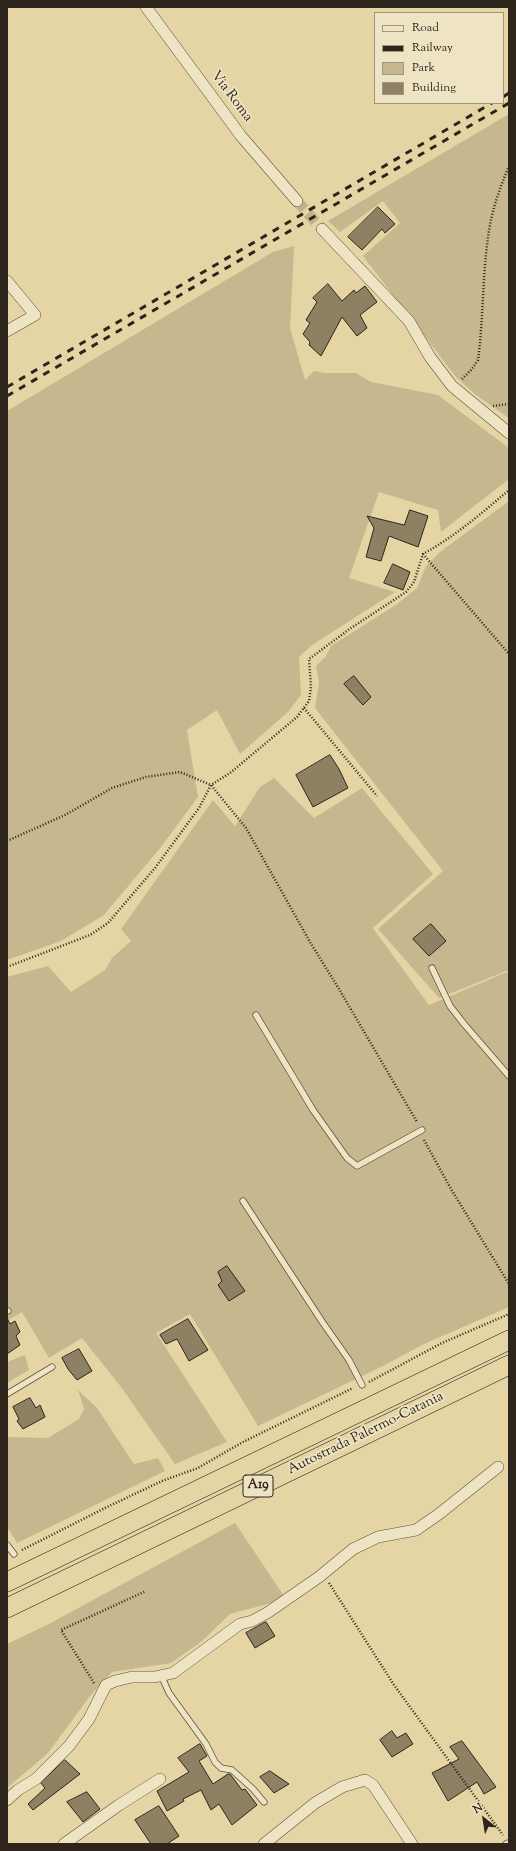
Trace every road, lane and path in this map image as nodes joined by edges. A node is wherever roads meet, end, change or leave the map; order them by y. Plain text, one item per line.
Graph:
1 (146, 7) edge
2 (509, 166) edge
3 (297, 201) tunnel mouth
4 (322, 229) tunnel mouth
5 (7, 281) edge
6 (7, 331) edge
7 (452, 386) junction
8 (509, 432) edge
9 (509, 490) edge
10 (423, 554) junction
11 (509, 654) edge
12 (304, 708) junction
13 (211, 785) junction
14 (377, 796) dead end
15 (7, 841) edge
16 (7, 967) edge
17 (432, 968) dead end
18 (256, 1015) dead end
19 (509, 1076) edge
20 (422, 1130) junction
21 (243, 1201) dead end
22 (509, 1284) edge
23 (509, 1314) edge
24 (509, 1340) edge
25 (509, 1365) edge
26 (52, 1367) dead end
27 (362, 1385) junction
28 (7, 1394) edge
29 (498, 1467) dead end
30 (7, 1545) edge
31 (14, 1554) joint
32 (323, 1574) junction
33 (7, 1582) edge
34 (146, 1591) dead end
35 (7, 1608) edge
36 (161, 1675) junction
37 (102, 1695) junction
38 (160, 1779) dead end
39 (7, 1800) edge
40 (264, 1802) dead end
41 (507, 1843) edge
42 (64, 1844) edge
43 (264, 1844) edge
44 (412, 1844) edge

1 - 3 street, Via Roma
2 - 7 path
4 - 7 street
5 - 6 street
7 - 8 street
9 - 10 path
10 - 11 path
10 - 12 path
12 - 13 path
12 - 14 path
13 - 15 path
13 - 16 path
13 - 20 path
17 - 19 lane
18 - 20 lane
20 - 22 path
21 - 27 lane
23 - 27 path
24 - 33 highway, Autostrada Palermo-Catania / A19
25 - 35 highway, Autostrada Palermo-Catania / A19
26 - 28 lane
27 - 31 path
29 - 32 street
30 - 31 lane
32 - 36 street
32 - 41 path
34 - 37 path
36 - 37 street
36 - 40 lane
37 - 39 street
38 - 42 street
43 - 44 street

